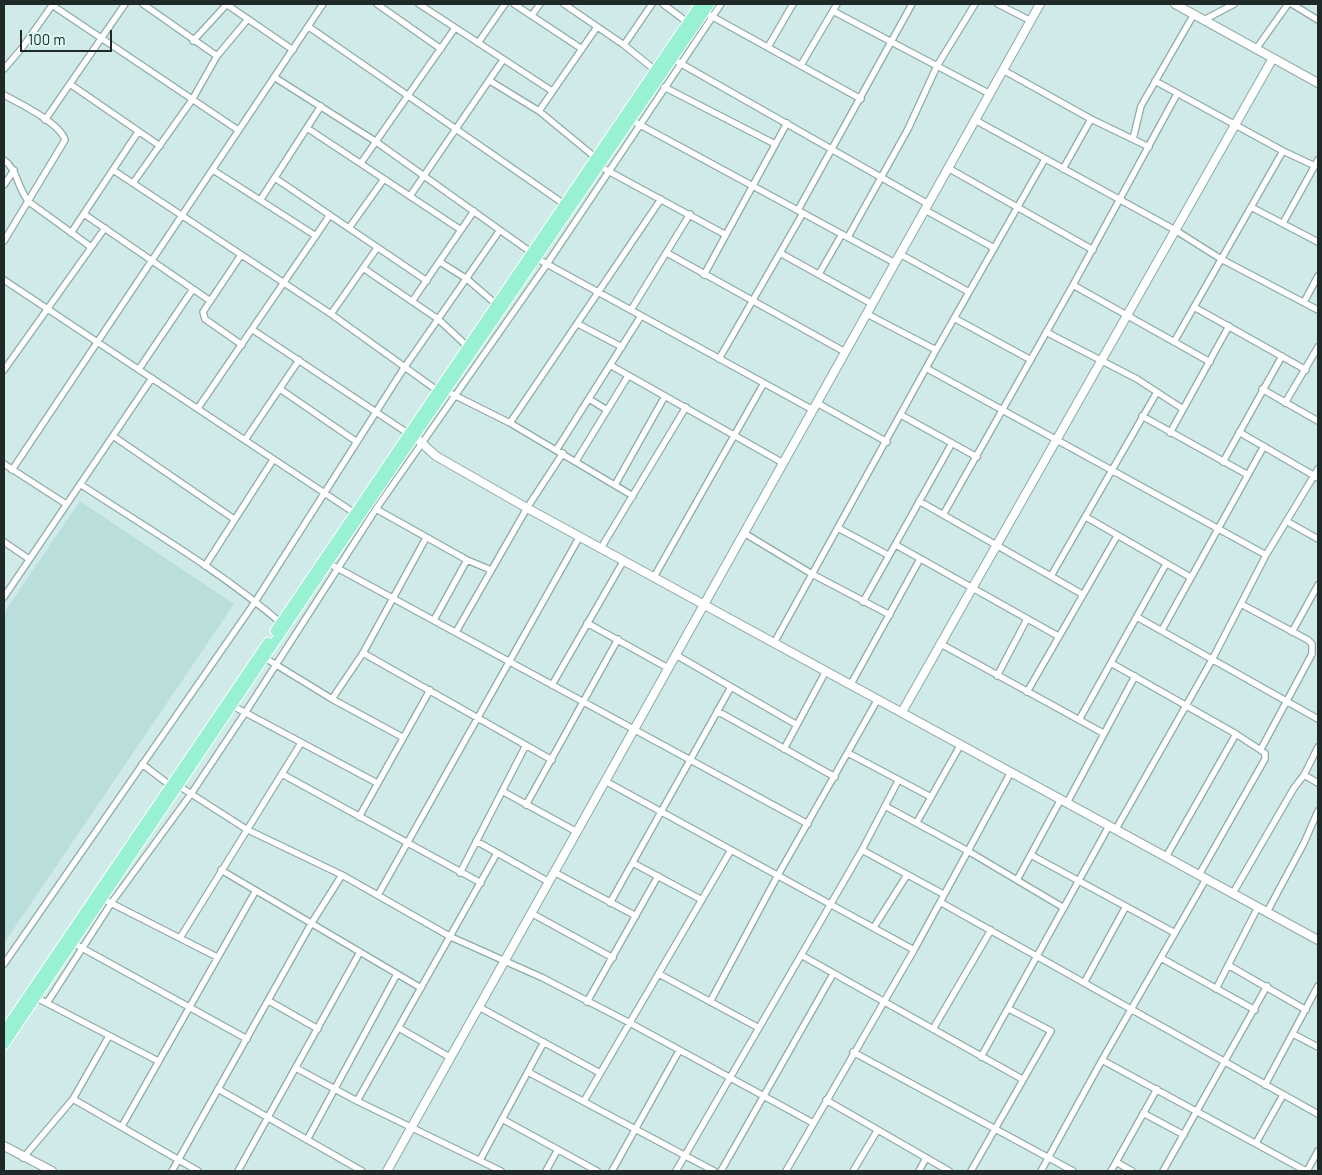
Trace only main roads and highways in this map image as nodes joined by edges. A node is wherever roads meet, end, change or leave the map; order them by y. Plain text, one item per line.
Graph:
1 (710, 4) edge
2 (705, 11) edge
3 (598, 162) junction
4 (534, 255) junction
5 (446, 392) junction
6 (358, 515) junction
7 (175, 786) junction
8 (6, 1029) edge
9 (4, 1045) edge

1 - 2 main road
2 - 3 main road
2 - 3 main road
3 - 4 main road
3 - 4 main road
4 - 5 main road
4 - 5 main road
5 - 6 main road
6 - 7 main road
6 - 7 main road
7 - 8 main road
7 - 8 main road
8 - 9 main road

